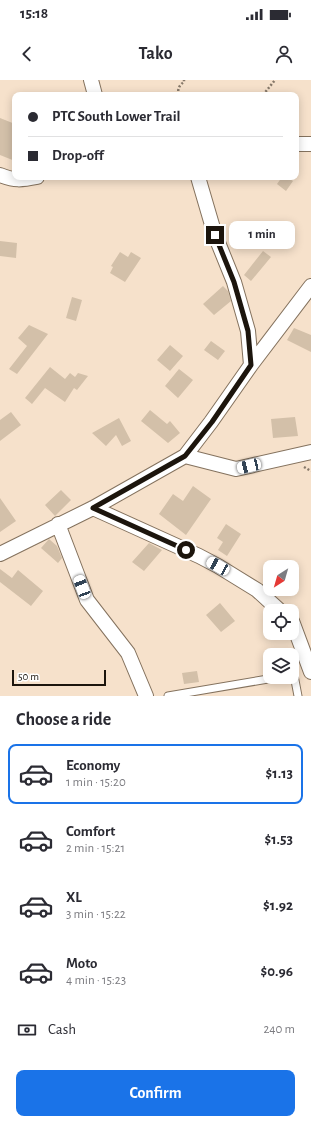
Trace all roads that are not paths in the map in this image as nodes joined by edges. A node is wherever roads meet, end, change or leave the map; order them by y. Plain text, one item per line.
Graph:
1 (91, 80) edge
2 (94, 92) edge
3 (299, 144) edge
4 (311, 144) edge
5 (0, 175) edge
6 (12, 180) edge
7 (12, 180) edge
8 (25, 180) edge
9 (199, 180) edge
10 (311, 286) edge
11 (251, 365) junction
12 (311, 452) edge
13 (185, 456) junction
14 (93, 508) junction
15 (58, 524) junction
16 (2, 549) edge
17 (272, 604) edge
18 (296, 640) edge
19 (302, 673) edge
20 (263, 680) edge
21 (146, 696) edge
22 (168, 696) edge
23 (298, 696) edge

1 - 2 street
3 - 4 street
5 - 6 street
7 - 8 street
9 - 11 street
10 - 11 street
11 - 13 street
12 - 13 street
13 - 14 street
14 - 15 street
14 - 17 street
15 - 16 street
15 - 21 street
18 - 19 street
19 - 23 lane
20 - 22 lane

